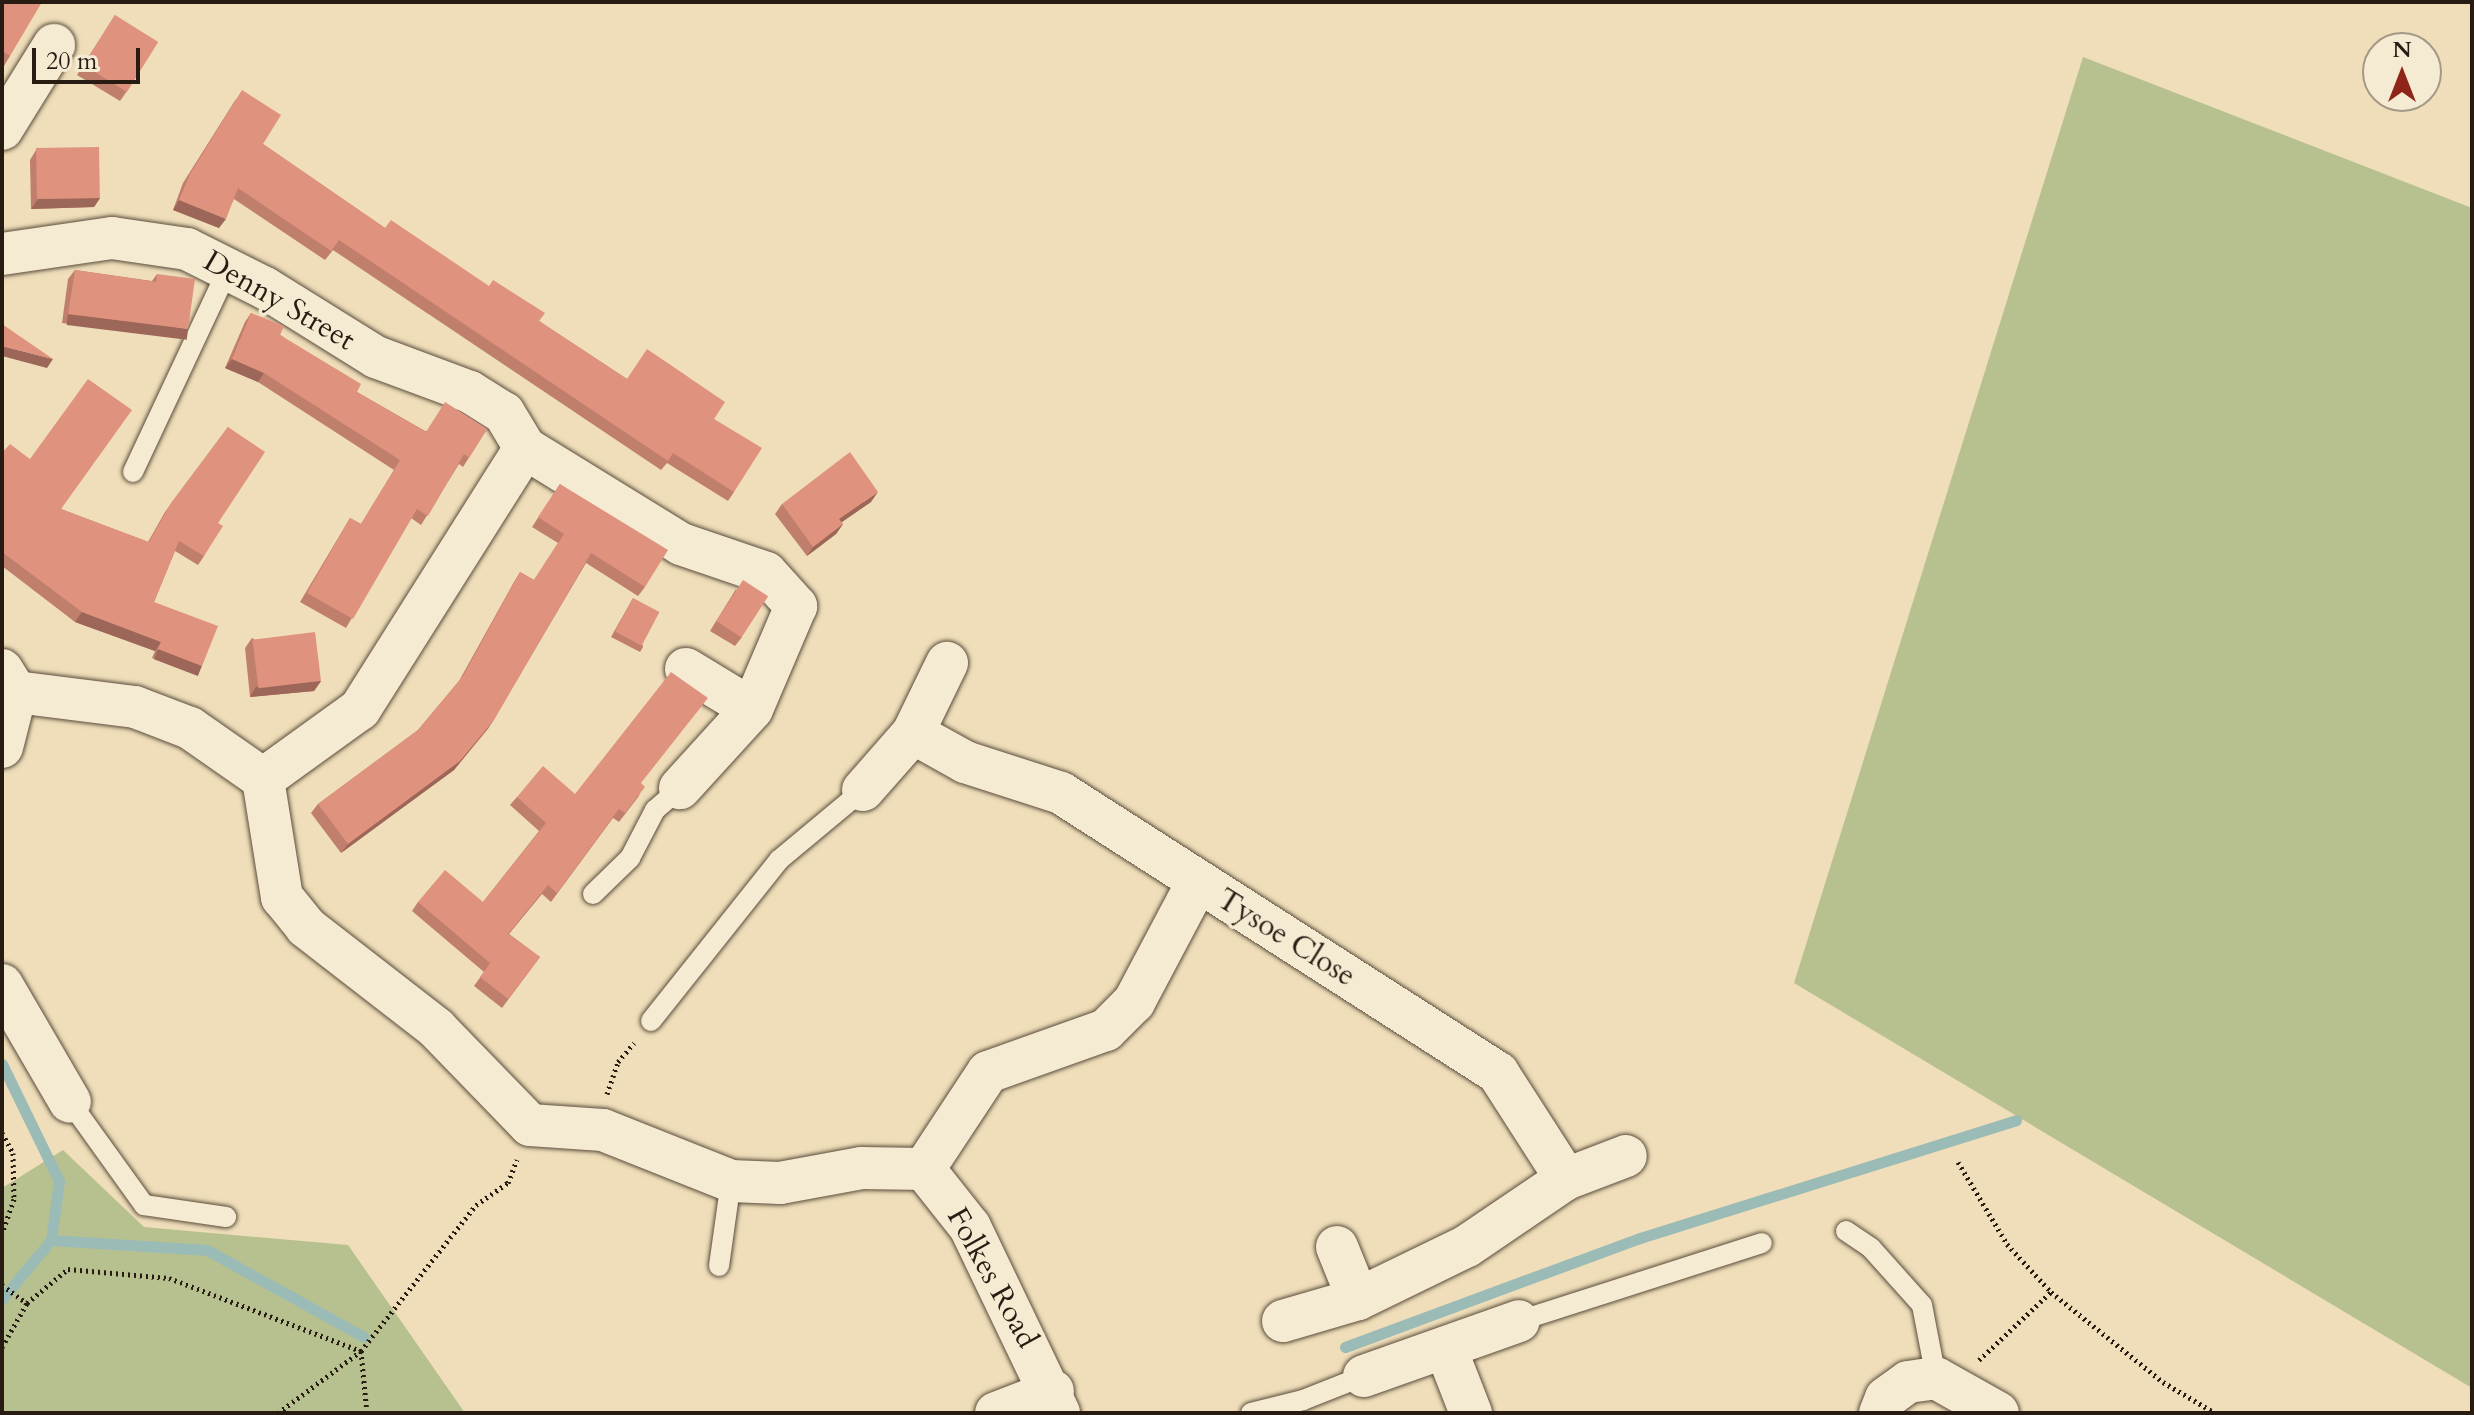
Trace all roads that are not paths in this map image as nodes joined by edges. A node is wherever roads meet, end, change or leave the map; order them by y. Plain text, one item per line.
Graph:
1 (54, 45) dead end
2 (2, 129) edge
3 (2, 254) edge
4 (227, 271) junction
5 (525, 448) junction
6 (133, 472) dead end
7 (947, 663) dead end
8 (686, 669) dead end
9 (9, 681) edge
10 (752, 709) junction
11 (913, 733) junction
12 (2, 747) edge
13 (263, 779) junction
14 (680, 788) joint
15 (863, 790) joint
16 (1197, 883) junction
17 (593, 894) dead end
18 (2, 985) edge
19 (651, 1021) road end
20 (70, 1102) joint
21 (1626, 1156) dead end
22 (924, 1169) junction
23 (1566, 1179) junction
24 (731, 1181) junction
25 (226, 1217) dead end
26 (1846, 1231) dead end
27 (1762, 1243) dead end
28 (1337, 1247) dead end
29 (719, 1266) dead end
30 (1358, 1299) junction
31 (1283, 1321) dead end
32 (1519, 1321) joint
33 (1446, 1349) junction
34 (1364, 1376) joint
35 (1943, 1382) junction
36 (1056, 1402) edge
37 (996, 1413) edge
38 (1251, 1413) edge
39 (1471, 1413) edge
40 (1880, 1413) edge
41 (1998, 1413) edge

1 - 2 street
3 - 4 street, Denny Street
4 - 5 street, Denny Street
4 - 6 lane
5 - 10 street
5 - 13 street
7 - 11 street
8 - 10 street
9 - 12 street
9 - 13 street
10 - 14 street
11 - 15 street
11 - 16 street
13 - 24 street
14 - 17 lane
15 - 19 lane
16 - 22 street, Tysoe Close
16 - 23 street, Tysoe Close
18 - 20 street
20 - 25 lane
21 - 23 street
22 - 24 street
22 - 36 street, Folkes Road
23 - 30 street
24 - 29 lane
26 - 35 lane
27 - 32 lane
28 - 30 street
30 - 31 street
32 - 33 street
33 - 34 street
33 - 39 street
34 - 38 lane
35 - 40 street
35 - 41 street
36 - 37 street

